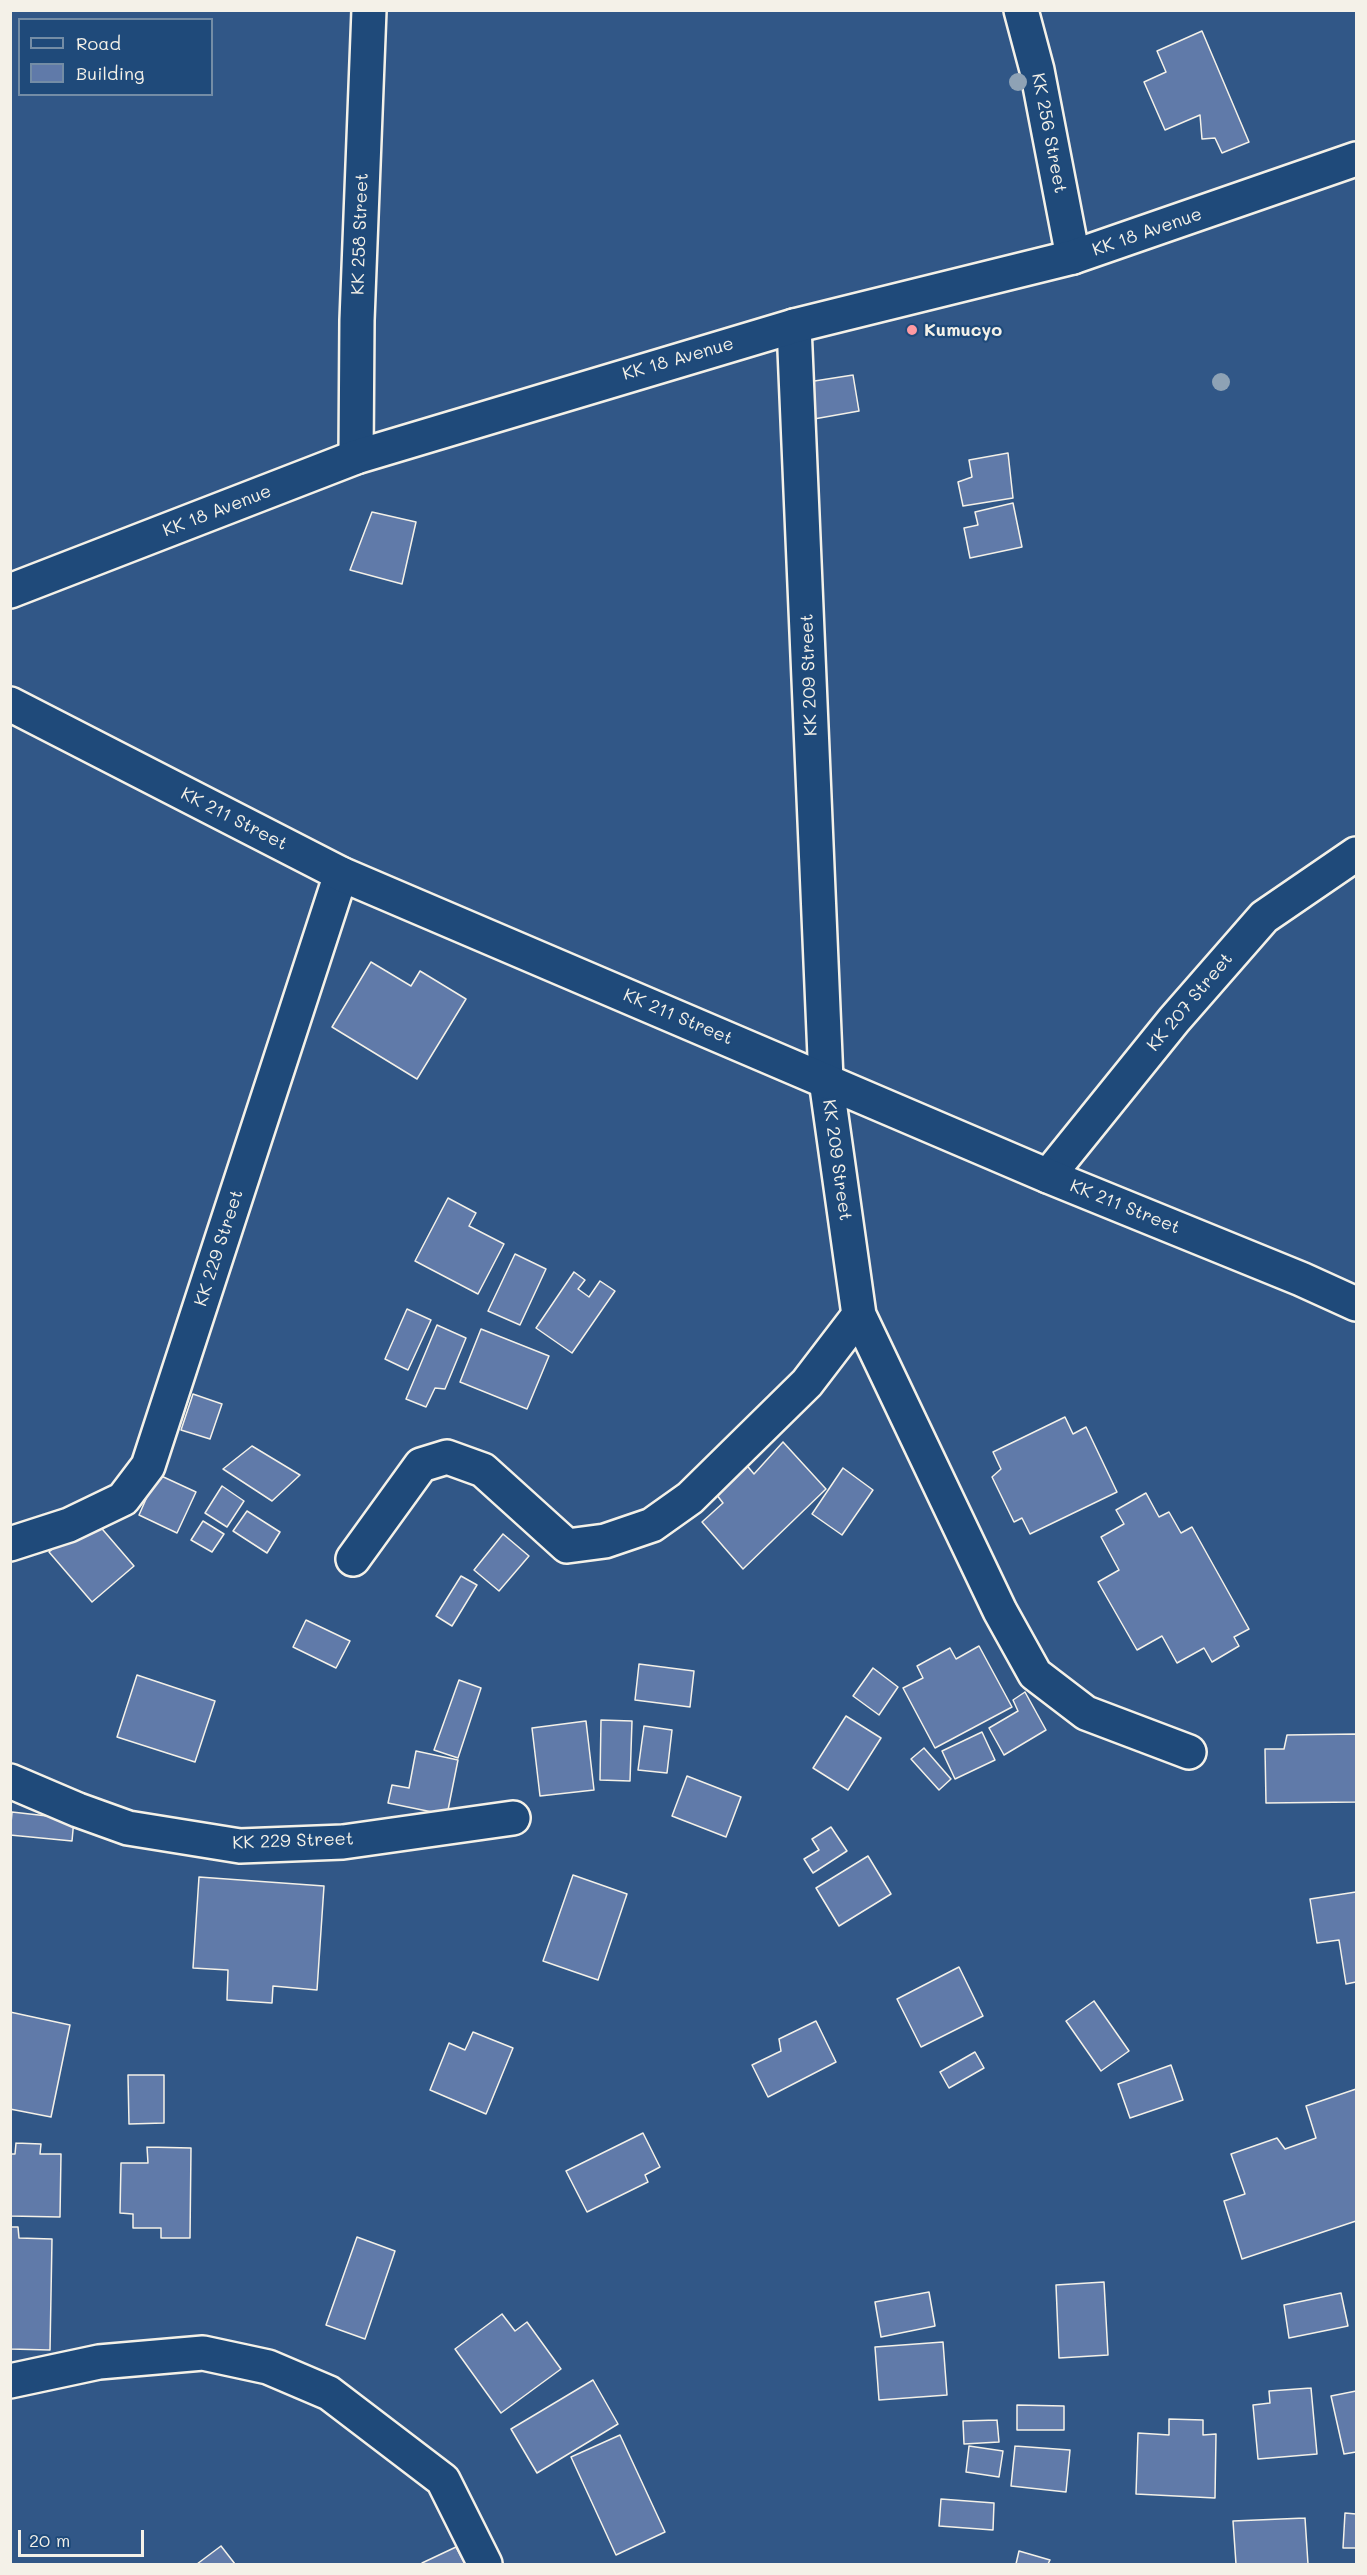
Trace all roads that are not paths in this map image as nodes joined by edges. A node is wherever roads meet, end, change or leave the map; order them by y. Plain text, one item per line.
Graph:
1 (369, 10) edge
2 (1021, 10) edge
3 (1356, 159) edge
4 (1073, 257) junction
5 (794, 326) junction
6 (356, 457) junction
7 (10, 591) edge
8 (10, 704) edge
9 (1356, 854) edge
10 (341, 874) junction
11 (826, 1080) junction
12 (1048, 1176) junction
13 (1356, 1304) edge
14 (859, 1316) junction
15 (10, 1545) edge
16 (353, 1558) dead end
17 (1189, 1752) dead end
18 (10, 1781) edge
19 (513, 1818) dead end
20 (10, 2381) edge
21 (485, 2565) edge

1 - 6 street, KK 258 Street
2 - 4 street, KK 256 Street
3 - 4 street, KK 18 Avenue
4 - 5 street, KK 18 Avenue
5 - 6 street, KK 18 Avenue
5 - 11 street, KK 209 Street
6 - 7 street, KK 18 Avenue
8 - 10 street, KK 211 Street
9 - 12 street, KK 207 Street
10 - 11 street, KK 211 Street
10 - 15 street, KK 229 Street
11 - 12 street, KK 211 Street
11 - 14 street, KK 209 Street
12 - 13 street, KK 211 Street
14 - 16 street
14 - 17 street, KK 209 Street
18 - 19 street, KK 229 Street
20 - 21 street

